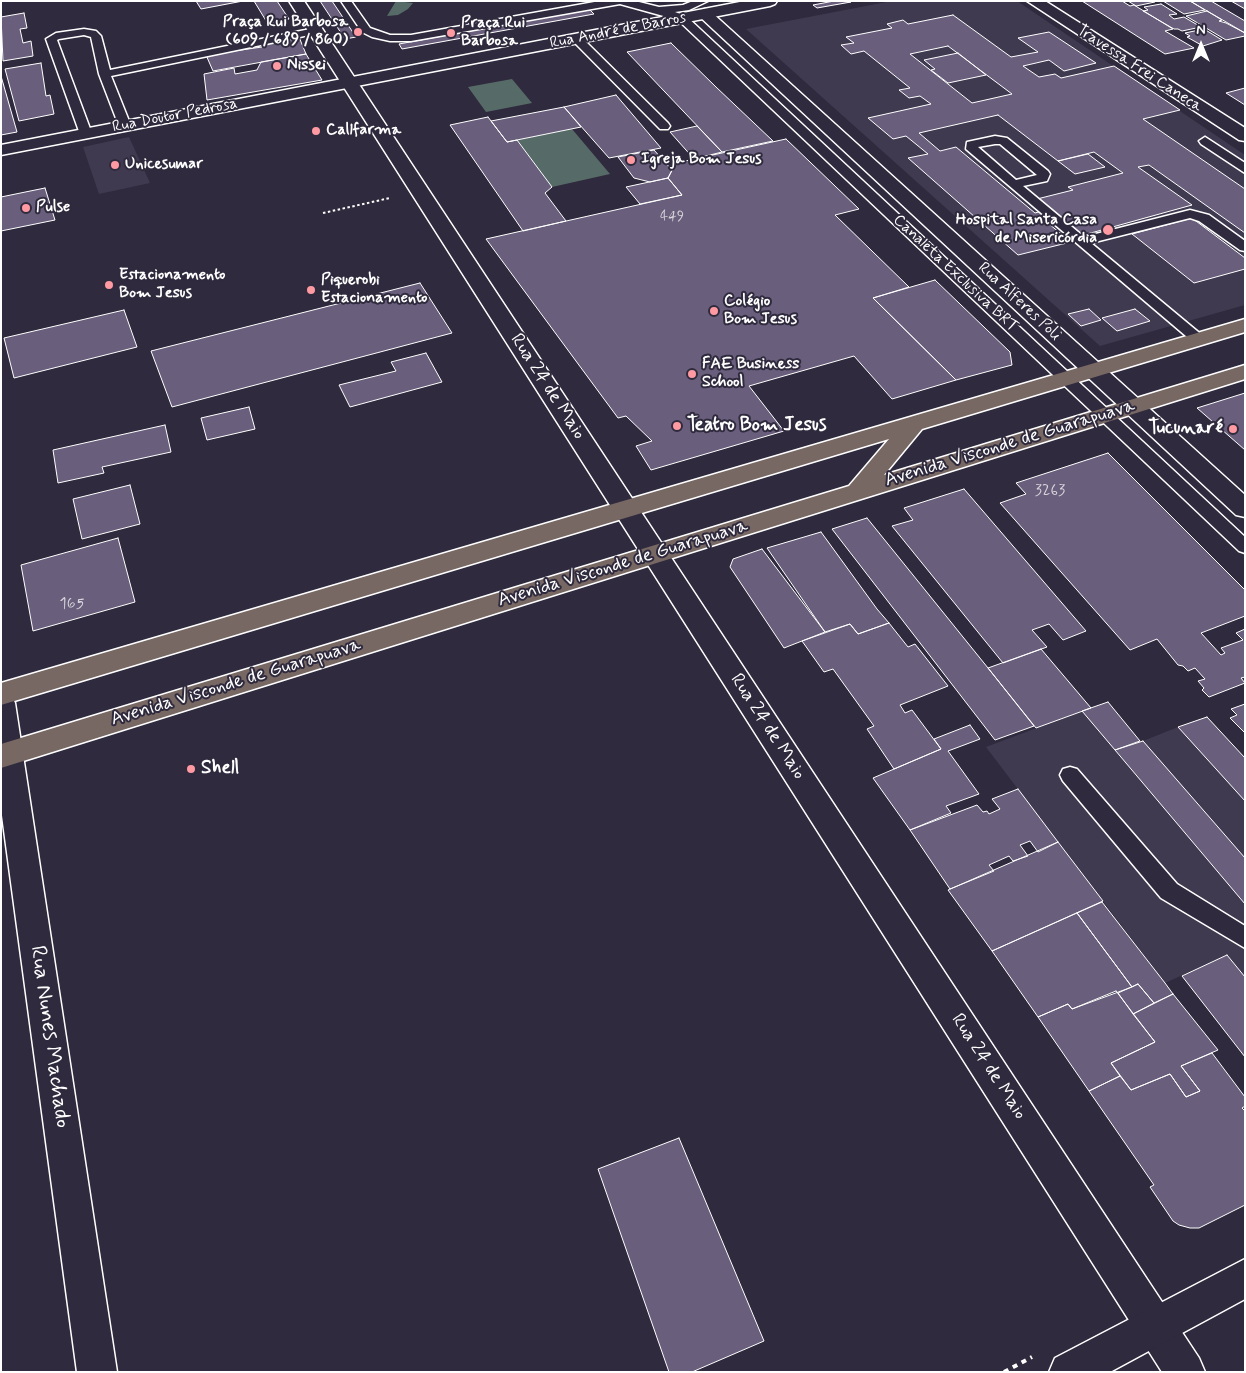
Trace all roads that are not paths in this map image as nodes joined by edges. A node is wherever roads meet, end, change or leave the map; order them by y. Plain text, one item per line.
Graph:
1 (296, 1) edge
2 (346, 1) edge
3 (620, 1) edge
4 (770, 1) edge
5 (1034, 1) edge
6 (704, 6) edge
7 (659, 10) junction
8 (682, 18) junction
9 (315, 31) junction
10 (577, 39) junction
11 (105, 74) junction
12 (349, 83) junction
13 (125, 126) junction
14 (664, 126) dead end
15 (86, 134) junction
16 (1245, 136) edge
17 (1205, 142) dead end
18 (1, 150) edge
19 (1245, 169) edge
20 (1014, 184) junction
21 (1082, 241) junction
22 (1245, 247) edge
23 (1245, 325) edge
24 (1198, 339) junction
25 (1093, 370) junction
26 (1245, 372) edge
27 (1065, 378) junction
28 (1133, 406) junction
29 (1104, 415) junction
30 (914, 423) junction
31 (858, 491) junction
32 (626, 509) junction
33 (1245, 509) edge
34 (1245, 547) edge
35 (655, 554) junction
36 (1, 694) edge
37 (1, 703) edge
38 (5, 755) edge
39 (1070, 775) dead end
40 (1245, 938) edge
41 (1245, 1278) edge
42 (1156, 1326) junction
43 (97, 1372) edge
44 (1070, 1372) edge
45 (1186, 1372) edge

1 - 9 street, Rua 24 de Maio
2 - 3 lane
3 - 7 lane
4 - 6 street, Rua André de Barros
5 - 16 street, Travessa Frei Caneca
6 - 7 lane
6 - 8 street, Rua André de Barros
6 - 25 street, Rua Alferes Poli
7 - 8 lane, Canaleta Exclusiva BRT
8 - 10 street, Rua André de Barros
8 - 27 lane, Canaleta Exclusiva BRT
9 - 11 lane
9 - 12 street, Rua 24 de Maio
10 - 12 street, Rua André de Barros
10 - 14 lane
11 - 13 lane
11 - 15 lane
12 - 13 street, Rua Doutor Pedrosa
12 - 32 street, Rua 24 de Maio
13 - 15 street, Rua Doutor Pedrosa
15 - 18 street, Rua Doutor Pedrosa
17 - 19 lane
20 - 20 lane
20 - 21 lane
21 - 22 lane
21 - 24 lane
23 - 24 main road
24 - 25 main road
25 - 27 main road
25 - 28 street, Rua Alferes Poli
26 - 28 main road, Avenida Visconde de Guarapuava
27 - 29 lane, Canaleta Exclusiva BRT
27 - 30 main road
28 - 29 main road, Avenida Visconde de Guarapuava
28 - 33 street, Rua Alferes Poli
29 - 31 main road, Avenida Visconde de Guarapuava
29 - 34 lane, Canaleta Exclusiva BRT
30 - 31 main road
30 - 32 main road
31 - 35 main road, Avenida Visconde de Guarapuava
32 - 35 street, Rua 24 de Maio
32 - 36 main road
35 - 38 main road, Avenida Visconde de Guarapuava
35 - 42 street, Rua 24 de Maio
37 - 38 street, Rua Nunes Machado
38 - 43 street, Rua Nunes Machado
39 - 40 lane
41 - 42 street
42 - 44 street
42 - 45 street, Rua 24 de Maio

